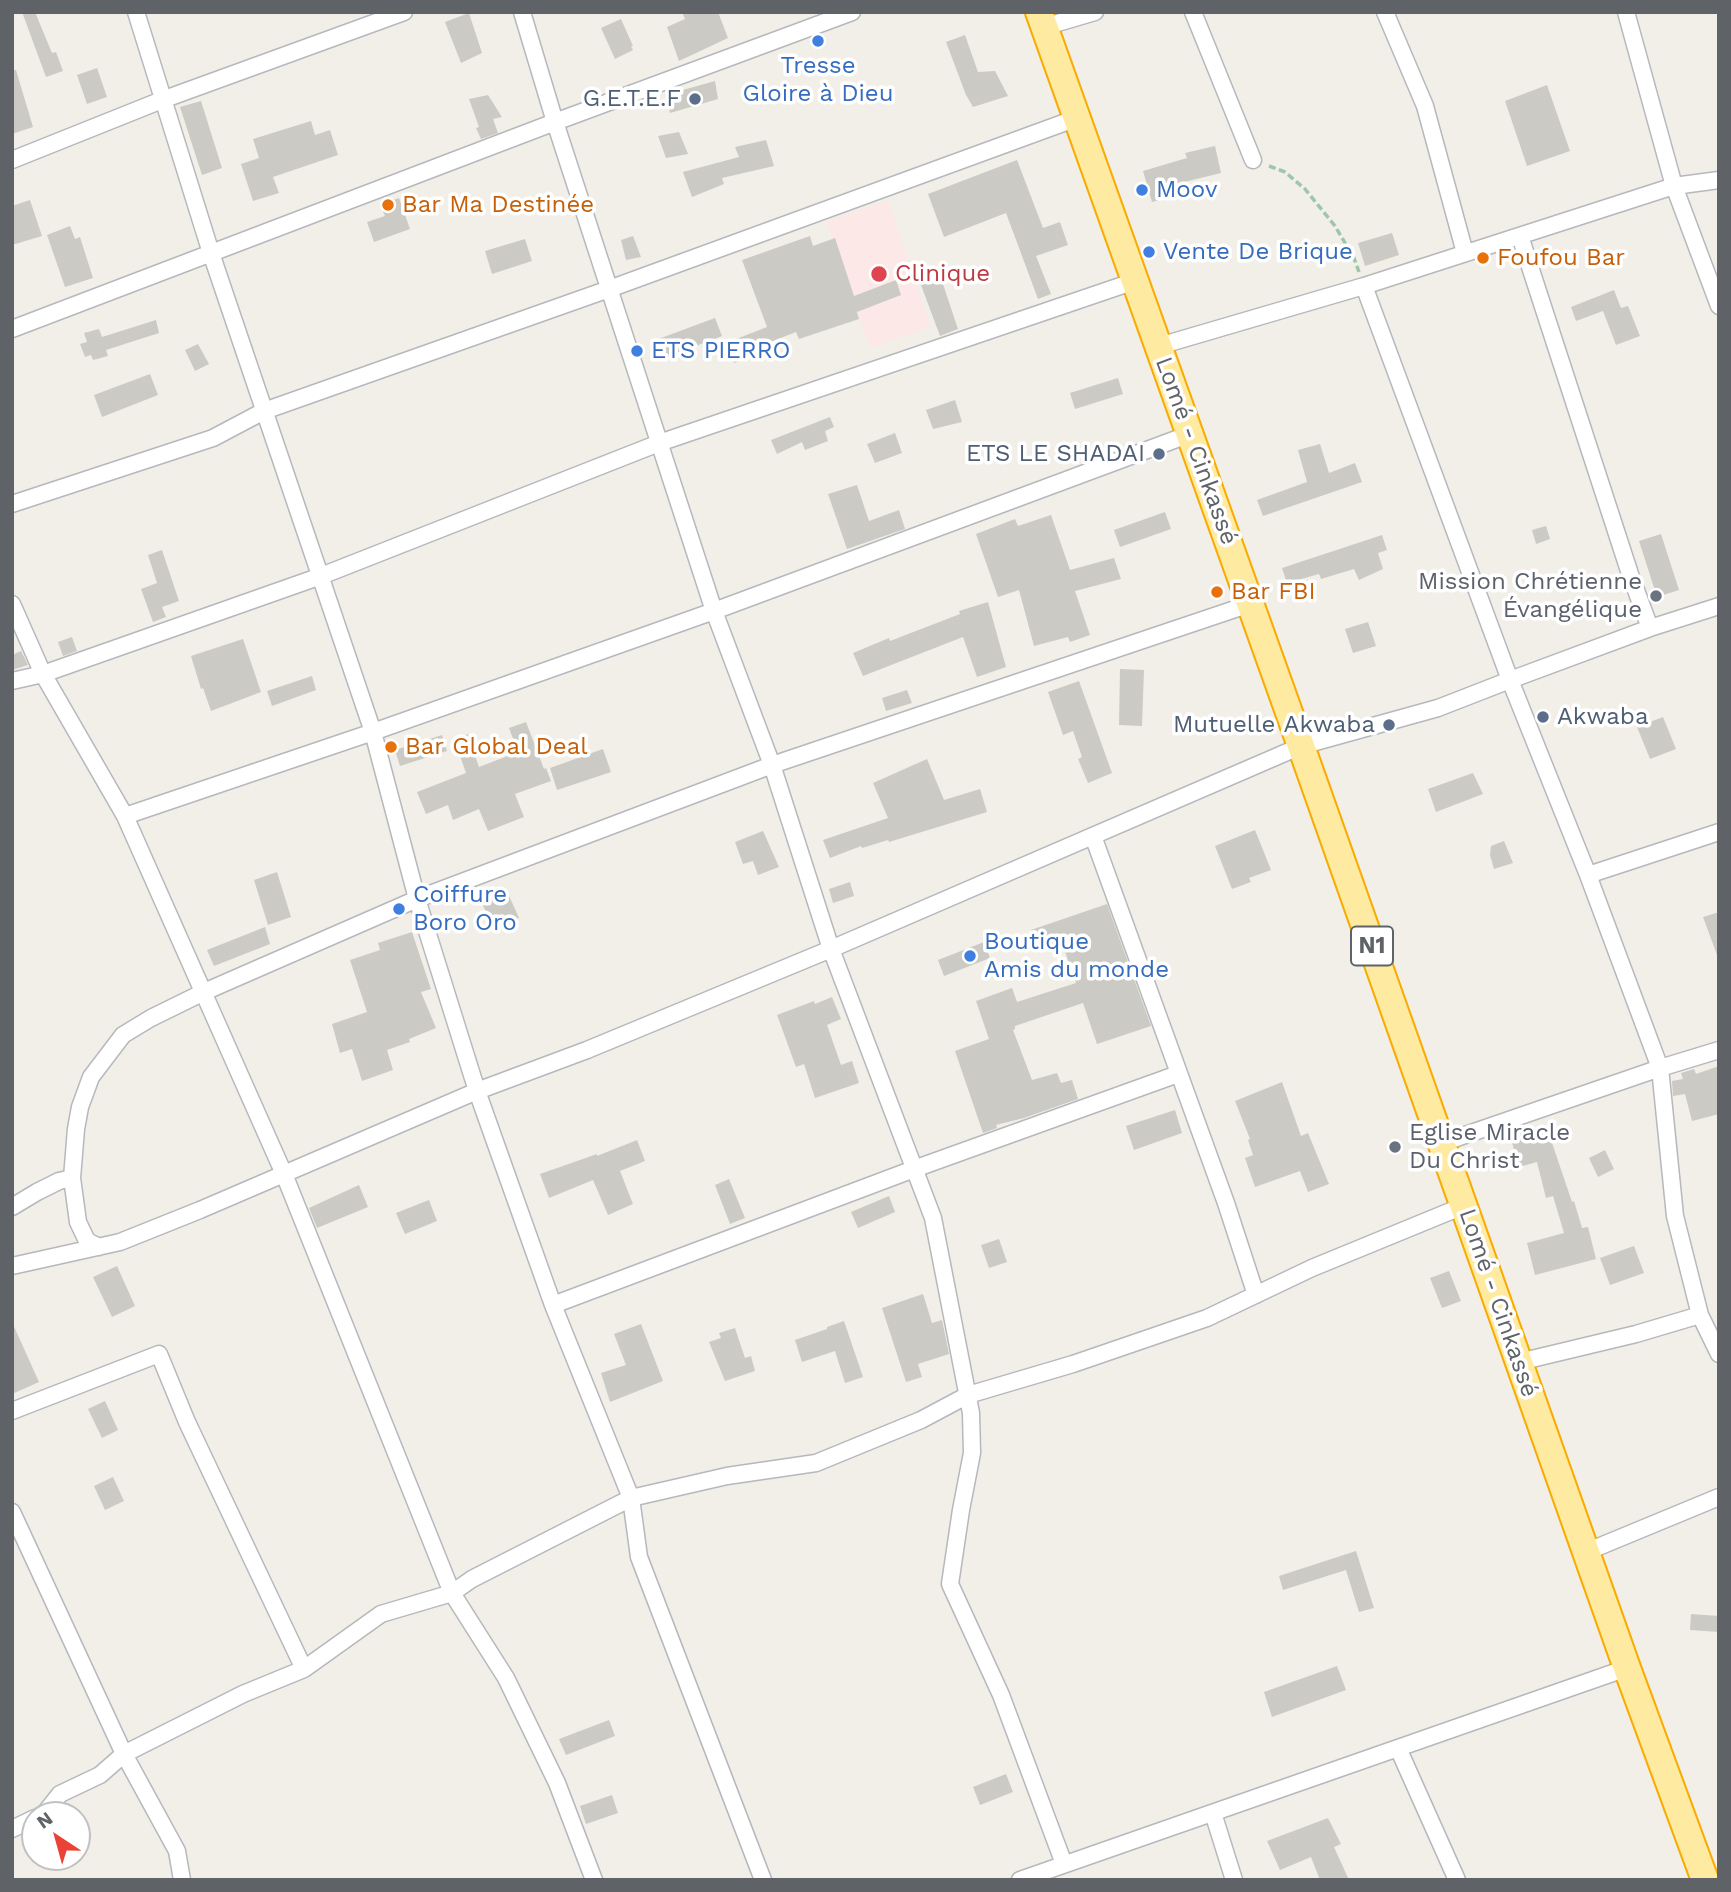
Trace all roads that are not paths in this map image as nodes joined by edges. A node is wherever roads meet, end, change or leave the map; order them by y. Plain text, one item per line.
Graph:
1 (136, 12) edge
2 (404, 12) edge
3 (522, 12) edge
4 (852, 12) edge
5 (1095, 12) edge
6 (1193, 12) edge
7 (1385, 12) edge
8 (1626, 12) edge
9 (1042, 20) edge
10 (162, 100) junction
11 (1077, 118) junction
12 (555, 122) junction
13 (12, 160) edge
14 (1254, 160) road end
15 (1719, 180) edge
16 (1674, 186) junction
17 (1520, 236) junction
18 (211, 253) junction
19 (1465, 253) junction
20 (1135, 281) junction
21 (1364, 286) junction
22 (609, 289) junction
23 (1719, 306) edge
24 (12, 329) edge
25 (1158, 346) junction
26 (264, 411) junction
27 (1190, 434) junction
28 (659, 443) junction
29 (12, 504) edge
30 (321, 576) junction
31 (12, 604) edge
32 (1250, 604) junction
33 (1719, 606) edge
34 (714, 611) junction
35 (1650, 628) junction
36 (43, 674) junction
37 (1510, 680) junction
38 (12, 681) edge
39 (373, 732) junction
40 (1301, 746) junction
41 (772, 765) junction
42 (125, 816) junction
43 (1719, 831) edge
44 (1093, 836) junction
45 (1588, 875) junction
46 (417, 900) junction
47 (831, 949) junction
48 (204, 992) junction
49 (1719, 1050) edge
50 (1661, 1068) junction
51 (1178, 1074) junction
52 (477, 1091) junction
53 (1441, 1143) junction
54 (914, 1169) junction
55 (284, 1174) junction
56 (72, 1178) junction
57 (1463, 1206) junction
58 (12, 1207) edge
59 (99, 1247) junction
60 (12, 1266) edge
61 (1256, 1295) junction
62 (553, 1305) junction
63 (1700, 1315) junction
64 (1719, 1354) edge
65 (1519, 1362) junction
66 (968, 1395) junction
67 (12, 1411) edge
68 (1719, 1497) edge
69 (631, 1498) junction
70 (12, 1512) edge
71 (1586, 1552) junction
72 (452, 1593) junction
73 (1627, 1668) junction
74 (304, 1669) junction
75 (1398, 1748) junction
76 (124, 1754) junction
77 (54, 1801) edge
78 (1213, 1813) junction
79 (1064, 1864) junction
80 (182, 1880) edge
81 (594, 1880) edge
82 (763, 1880) edge
83 (1021, 1880) edge
84 (1234, 1880) edge
85 (1457, 1880) edge
86 (1705, 1880) edge

1 - 10 street
2 - 10 street
3 - 12 street
4 - 12 street
5 - 9 street
6 - 14 street
7 - 19 street
8 - 16 street
9 - 11 highway, Lomé - Cinkassé / N1
10 - 13 street
10 - 18 street
11 - 20 highway, Lomé - Cinkassé / N1
11 - 22 street
12 - 18 street
12 - 22 street
15 - 16 street
16 - 17 street
16 - 23 street
17 - 19 street
17 - 35 street
18 - 24 street
18 - 26 street
19 - 21 street
20 - 25 highway, Lomé - Cinkassé / N1
20 - 28 street
21 - 25 street
21 - 37 street
22 - 26 street
22 - 28 street
25 - 27 highway, Lomé - Cinkassé / N1
26 - 29 street
26 - 30 street
27 - 32 highway, Lomé - Cinkassé / N1
27 - 34 street
28 - 30 street
28 - 34 street
30 - 36 street
30 - 39 street
31 - 36 street
32 - 40 highway, Lomé - Cinkassé / N1
32 - 41 street
33 - 35 street
34 - 39 street
34 - 41 street
35 - 37 street
36 - 38 street
36 - 42 street
37 - 40 street
37 - 45 street
39 - 42 street
39 - 46 street
40 - 44 street
40 - 53 highway, Lomé - Cinkassé / N1
41 - 46 street
41 - 47 street
42 - 48 street
43 - 45 street
44 - 47 street
44 - 51 street
45 - 50 street
46 - 48 street
46 - 52 street
47 - 52 street
47 - 54 street
48 - 55 street
48 - 56 street
49 - 50 street
50 - 53 street
50 - 63 street
51 - 54 street
51 - 61 street
52 - 55 street
52 - 62 street
53 - 57 highway, Lomé - Cinkassé / N1
54 - 62 street
54 - 66 street
55 - 59 street
55 - 72 street
56 - 58 street
56 - 59 street
57 - 61 street
57 - 65 highway, Lomé - Cinkassé / N1
59 - 60 street
61 - 66 street
62 - 69 street
63 - 64 street
63 - 65 street
65 - 71 highway, Lomé - Cinkassé / N1
66 - 69 street
66 - 79 street
67 - 74 street
68 - 71 street
69 - 72 street
69 - 82 street
70 - 76 street
71 - 73 highway, Lomé - Cinkassé / N1
72 - 74 street
72 - 81 street
73 - 75 street
73 - 86 highway, Lomé - Cinkassé / N1
74 - 76 street
75 - 78 street
75 - 85 street
76 - 77 street
76 - 80 street
78 - 79 street
78 - 84 street
79 - 83 street

